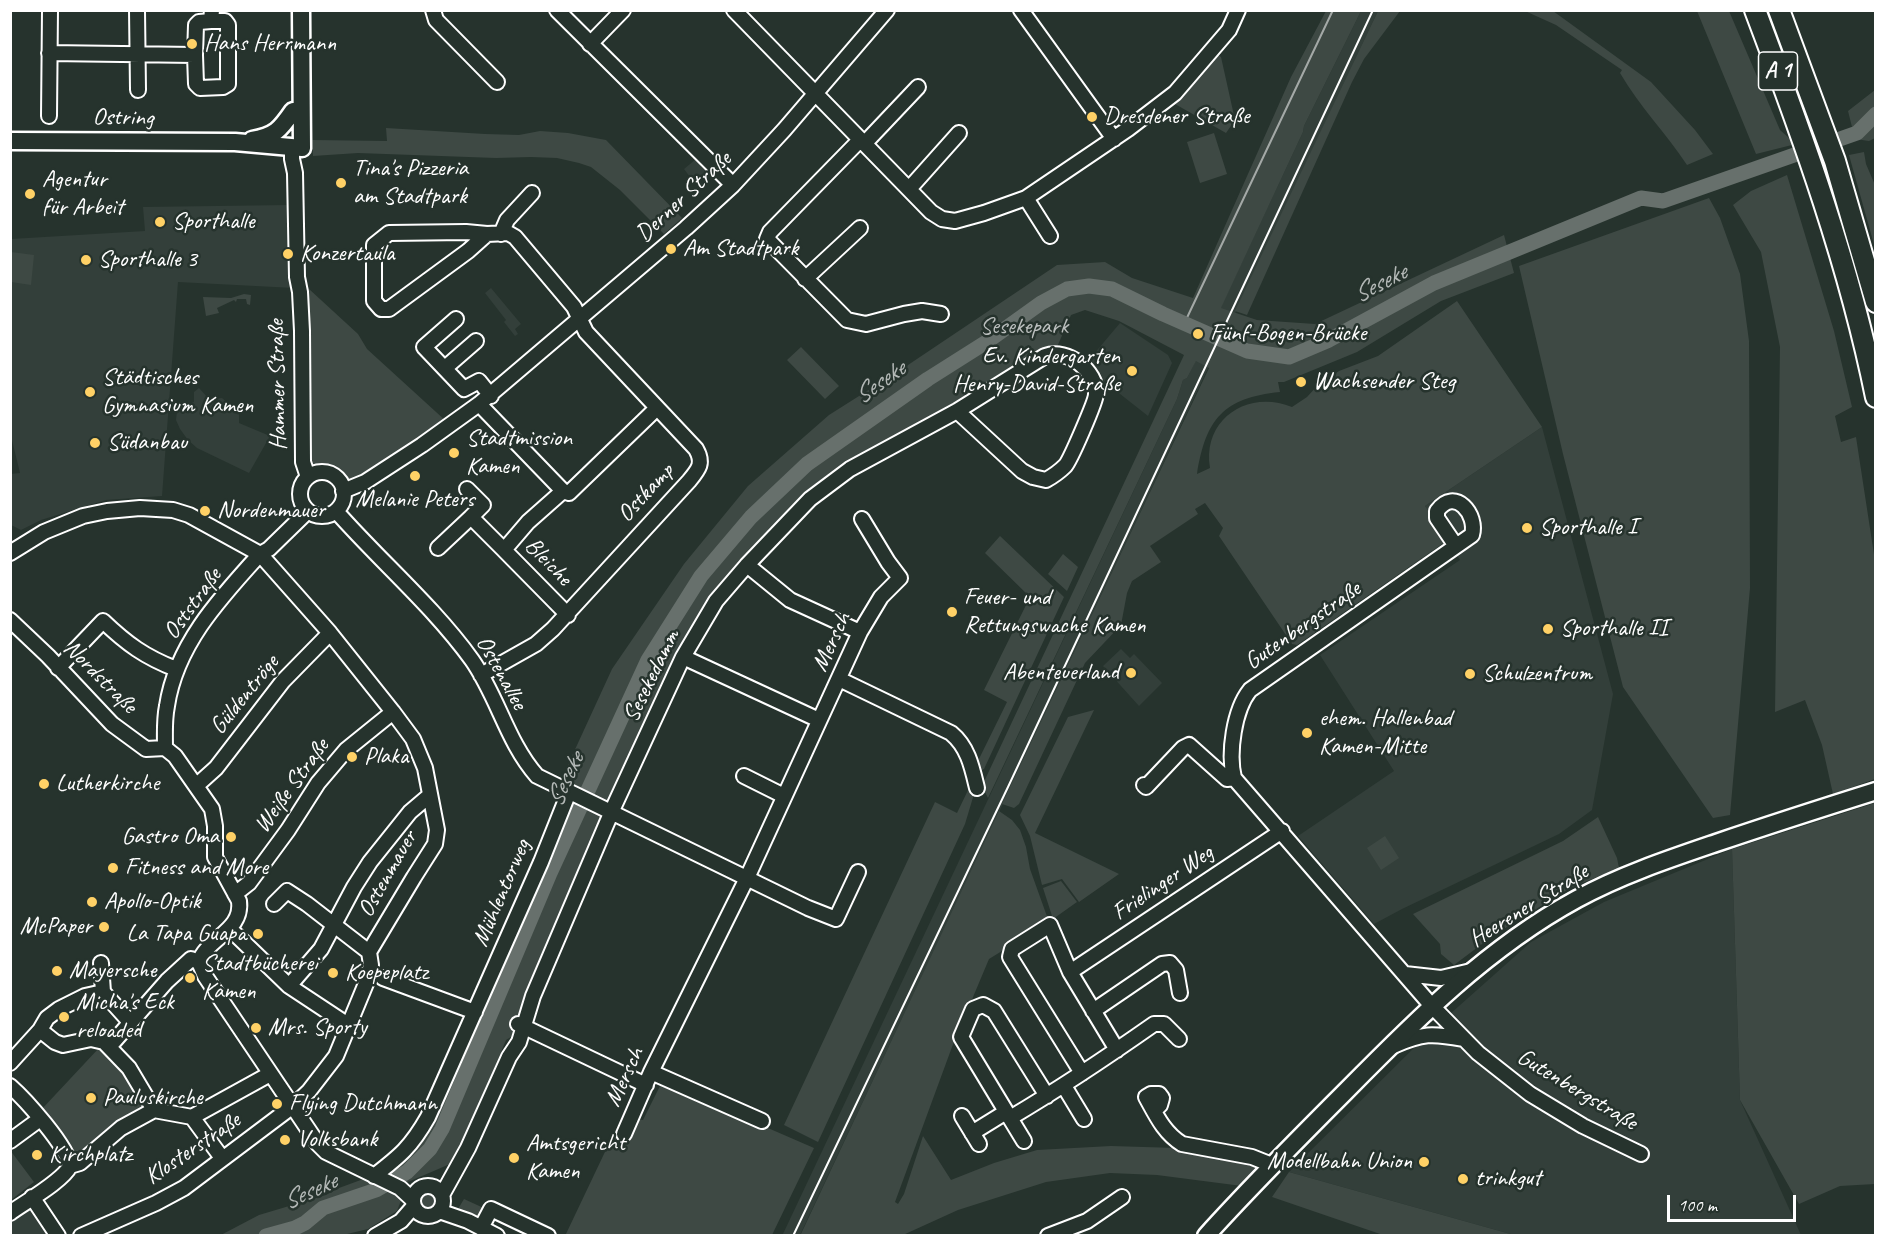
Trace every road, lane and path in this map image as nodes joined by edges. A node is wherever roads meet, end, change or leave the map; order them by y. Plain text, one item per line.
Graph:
1 (50, 10) edge
2 (137, 10) edge
3 (291, 10) edge
4 (301, 10) edge
5 (433, 10) edge
6 (556, 10) edge
7 (623, 10) edge
8 (734, 10) edge
9 (887, 10) edge
10 (1021, 10) edge
11 (1238, 10) edge
12 (1755, 10) edge
13 (1779, 10) edge
14 (211, 16) edge
15 (590, 44) junction
16 (49, 53) junction
17 (137, 55) junction
18 (195, 55) junction
19 (497, 82) dead end
20 (918, 87) dead end
21 (138, 90) dead end
22 (815, 93) junction
23 (292, 111) junction
24 (49, 116) dead end
25 (959, 133) dead end
26 (268, 137) junction
27 (1114, 139) junction
28 (10, 141) edge
29 (235, 142) junction
30 (862, 142) junction
31 (297, 143) junction
32 (733, 185) junction
33 (909, 189) junction
34 (532, 193) dead end
35 (1026, 198) junction
36 (860, 228) dead end
37 (494, 234) junction
38 (1050, 236) dead end
39 (805, 279) junction
40 (1875, 302) edge
41 (941, 314) dead end
42 (456, 319) dead end
43 (580, 320) junction
44 (476, 340) dead end
45 (445, 368) junction
46 (1875, 397) edge
47 (485, 400) junction
48 (657, 408) junction
49 (957, 411) junction
50 (308, 477) junction
51 (467, 489) dead end
52 (562, 490) junction
53 (343, 491) junction
54 (308, 511) junction
55 (336, 511) junction
56 (471, 517) junction
57 (862, 519) dead end
58 (1456, 546) dead end
59 (438, 548) dead end
60 (504, 550) junction
61 (10, 553) edge
62 (260, 554) junction
63 (747, 565) junction
64 (567, 615) junction
65 (10, 620) edge
66 (860, 632) junction
67 (330, 633) junction
68 (683, 657) junction
69 (58, 668) junction
70 (176, 669) junction
71 (481, 675) junction
72 (840, 679) junction
73 (393, 712) junction
74 (819, 720) junction
75 (165, 748) junction
76 (744, 776) dead end
77 (1234, 778) junction
78 (1144, 785) dead end
79 (196, 786) junction
80 (977, 788) dead end
81 (1875, 791) edge
82 (573, 794) junction
83 (430, 795) junction
84 (784, 796) junction
85 (612, 812) junction
86 (1282, 831) junction
87 (858, 872) dead end
88 (747, 878) junction
89 (235, 894) junction
90 (274, 904) dead end
91 (333, 925) junction
92 (230, 929) junction
93 (369, 952) junction
94 (195, 960) junction
95 (101, 963) dead end
96 (1472, 970) junction
97 (1070, 972) junction
98 (1406, 974) junction
99 (383, 978) dead end
100 (289, 986) junction
101 (103, 992) junction
102 (1180, 993) dead end
103 (1431, 1005) junction
104 (1093, 1011) junction
105 (475, 1012) junction
106 (130, 1022) junction
107 (348, 1025) junction
108 (521, 1025) junction
109 (40, 1030) junction
110 (1179, 1039) dead end
111 (1464, 1039) junction
112 (109, 1047) junction
113 (1388, 1048) junction
114 (1117, 1050) junction
115 (10, 1063) edge
116 (1082, 1073) junction
117 (270, 1074) junction
118 (649, 1078) junction
119 (10, 1086) edge
120 (1064, 1086) junction
121 (1047, 1096) junction
122 (293, 1106) junction
123 (154, 1110) junction
124 (1154, 1110) dead end
125 (1008, 1115) junction
126 (962, 1116) dead end
127 (192, 1117) junction
128 (40, 1119) junction
129 (1084, 1119) dead end
130 (762, 1121) dead end
131 (624, 1134) dead end
132 (1024, 1141) dead end
133 (10, 1142) edge
134 (1641, 1154) dead end
135 (222, 1158) junction
136 (1272, 1165) junction
137 (70, 1166) junction
138 (377, 1177) junction
139 (32, 1197) junction
140 (1122, 1197) dead end
141 (439, 1199) junction
142 (417, 1202) junction
143 (10, 1213) edge
144 (481, 1228) junction
145 (58, 1236) edge
146 (81, 1236) edge
147 (375, 1236) edge
148 (394, 1236) edge
149 (497, 1236) edge
150 (548, 1236) edge
151 (1048, 1236) edge
152 (1206, 1236) edge

1 - 16 street
2 - 17 street
3 - 23 main road
4 - 31 main road, Hammer Straße
5 - 19 street
6 - 15 street
7 - 15 street
8 - 22 street
9 - 22 street, Derner Straße
10 - 27 street
11 - 27 street
12 - 46 highway, A 1
13 - 40 highway, A 1
14 - 18 street
14 - 18 street
15 - 32 street
16 - 17 street
16 - 24 street
17 - 18 street
17 - 21 street
20 - 30 street
22 - 30 street
22 - 32 street, Derner Straße
23 - 26 main road
23 - 31 main road
25 - 33 street
26 - 29 main road, Ostring
26 - 31 main road, Ostring
27 - 35 street
28 - 29 main road, Ostring
29 - 31 main road, Ostring
30 - 33 street
30 - 39 street
31 - 50 street, Hammer Straße
32 - 43 street, Derner Straße
33 - 35 street
34 - 37 street
35 - 38 street
36 - 39 street
37 - 37 street
37 - 43 street
39 - 41 street
42 - 45 street
43 - 47 street, Derner Straße
43 - 48 street, Ostkamp
44 - 45 street
45 - 47 street
47 - 52 street
47 - 53 street, Derner Straße
48 - 52 street, Bleiche
48 - 64 street, Ostkamp
49 - 49 street, Sesekedamm
49 - 63 street, Sesekedamm
50 - 53 street, Hammer Straße
50 - 54 street, Hammer Straße
51 - 56 street
52 - 60 street, Bleiche
53 - 55 street
54 - 55 street
54 - 62 street, Oststraße
55 - 71 street, Ostenallee
56 - 59 street
56 - 60 street
57 - 66 street, Mersch
58 - 77 street, Gutenbergstraße
60 - 64 street, Bleiche
61 - 62 street
62 - 67 street, Ostenmauer
62 - 70 street, Oststraße
63 - 66 street
63 - 68 street, Sesekedamm
64 - 71 street, Ostkamp
65 - 69 street, Nordstraße
66 - 72 street, Mersch
67 - 73 street, Ostenmauer
67 - 79 street, Güldentröge
68 - 74 street
68 - 85 street, Sesekedamm
69 - 70 street
69 - 75 street, Nordstraße
70 - 75 street, Oststraße
71 - 82 street, Ostenallee
72 - 74 street, Mersch
72 - 80 street
73 - 83 street, Ostenmauer
73 - 89 street, Weiße Straße
74 - 84 street, Mersch
75 - 79 street
76 - 84 street
77 - 78 street, Gutenbergstraße
77 - 86 street, Gutenbergstraße
79 - 89 street
81 - 96 main road, Heerener Straße
82 - 85 street, Ostenallee
82 - 105 street, Mühlentorweg
83 - 91 street
83 - 93 street, Ostenmauer
84 - 88 street, Mersch
85 - 88 street, Ostenallee
85 - 108 street, Sesekedamm
86 - 97 street, Frielinger Weg
86 - 98 street, Gutenbergstraße
87 - 88 street
88 - 118 street, Mersch
89 - 92 street
90 - 91 street
91 - 93 street
91 - 100 street
92 - 94 street
92 - 100 street
93 - 107 street, Ostenmauer
94 - 106 street
94 - 117 street
95 - 101 street
96 - 98 street
96 - 103 main road, Heerener Straße
97 - 104 street
97 - 116 street
98 - 103 street, Gutenbergstraße
99 - 105 street
100 - 107 street
101 - 106 street
101 - 109 street
102 - 104 street
103 - 111 street, Gutenbergstraße
103 - 113 main road, Heerener Straße
104 - 114 street
105 - 138 street, Mühlentorweg
106 - 112 street
107 - 122 street, Ostenmauer
108 - 118 street
108 - 141 street, Sesekedamm
109 - 112 street
109 - 115 street
110 - 114 street
111 - 113 street
111 - 134 street, Gutenbergstraße
112 - 123 street
113 - 136 main road, Heerener Straße
114 - 116 street
116 - 120 street
117 - 122 street
117 - 127 street
118 - 130 street
118 - 131 street, Mersch
119 - 128 street
120 - 121 street
120 - 129 street
121 - 125 street
121 - 125 street
122 - 135 street, Klosterstraße
122 - 138 street
123 - 127 street
123 - 137 street
124 - 136 street
125 - 126 street
125 - 132 street
127 - 135 street
128 - 133 street
128 - 137 street
135 - 146 street, Klosterstraße
136 - 152 main road, Heerener Straße
137 - 139 street
138 - 142 street
139 - 143 street
139 - 145 street
140 - 151 street
141 - 142 street
141 - 142 street
141 - 144 street
142 - 147 street
142 - 148 street
144 - 149 street
144 - 150 street

